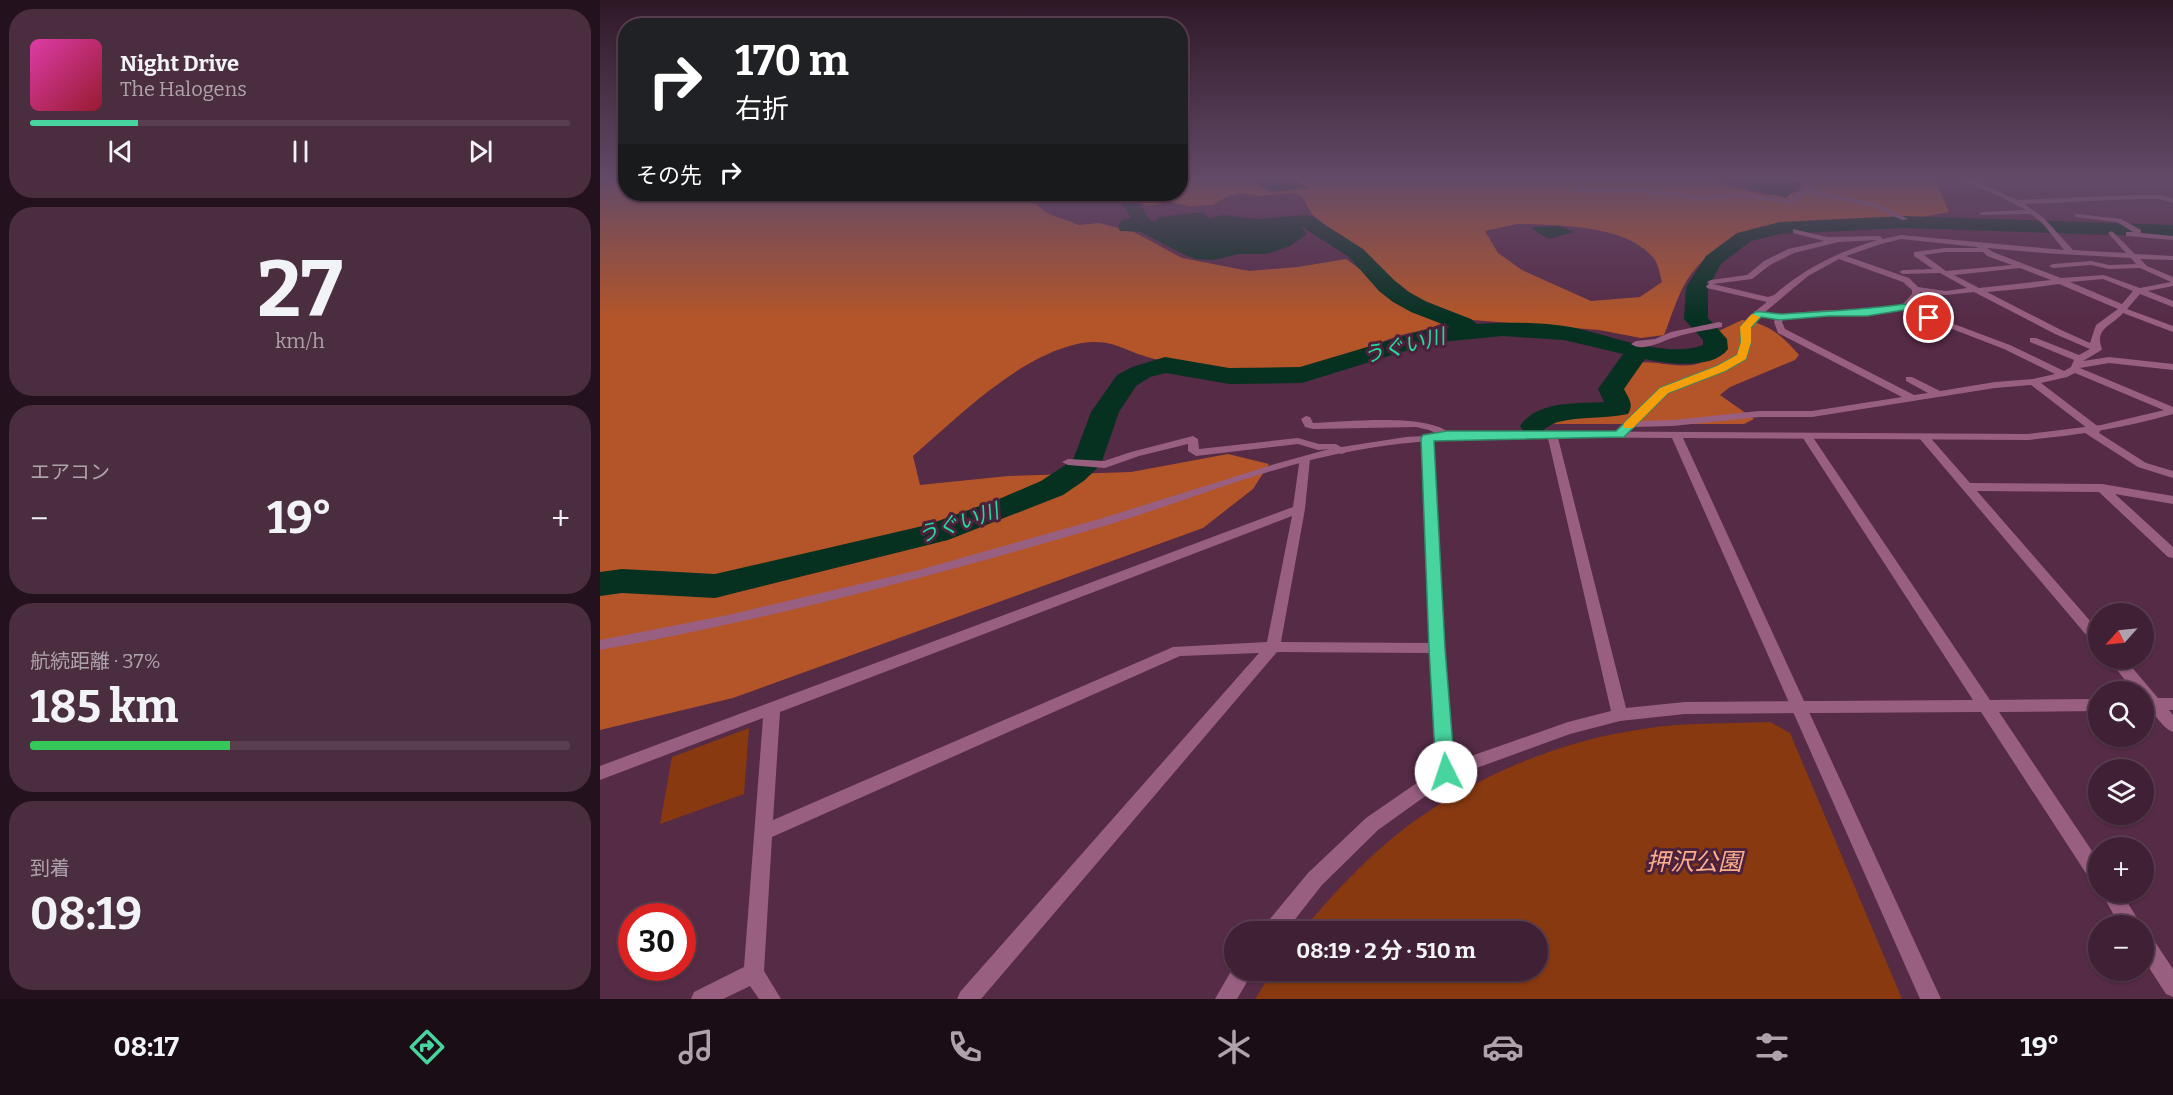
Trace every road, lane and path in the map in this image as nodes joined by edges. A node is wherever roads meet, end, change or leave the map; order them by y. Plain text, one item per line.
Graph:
1 (2048, 226) edge
2 (2125, 226) edge
3 (1796, 231) dead end
4 (2138, 232) dead end
5 (1889, 238) junction
6 (2173, 238) edge
7 (1836, 240) junction
8 (1980, 247) junction
9 (1798, 250) junction
10 (2069, 252) junction
11 (2134, 256) junction
12 (2173, 258) edge
13 (1836, 259) junction
14 (2085, 264) junction
15 (2018, 266) junction
16 (2053, 266) dead end
17 (2142, 266) junction
18 (1903, 272) dead end
19 (1943, 272) junction
20 (2060, 281) junction
21 (2173, 282) edge
22 (1916, 289) junction
23 (1977, 289) junction
24 (2138, 291) junction
25 (1778, 297) junction
26 (2173, 303) edge
27 (1905, 307) junction
28 (2122, 309) junction
29 (1759, 314) junction
30 (1780, 317) junction
31 (1719, 325) dead end
32 (2173, 329) edge
33 (2033, 340) dead end
34 (1636, 344) dead end
35 (2097, 349) junction
36 (2077, 365) junction
37 (2173, 367) edge
38 (2064, 375) junction
39 (1909, 379) dead end
40 (2033, 382) junction
41 (1939, 394) junction
42 (1912, 398) junction
43 (2173, 411) edge
44 (1306, 419) dead end
45 (1630, 424) junction
46 (2092, 431) junction
47 (1552, 434) junction
48 (1620, 434) junction
49 (1447, 435) junction
50 (1676, 435) junction
51 (1806, 435) junction
52 (1924, 437) junction
53 (1428, 438) junction
54 (1342, 451) junction
55 (1304, 459) junction
56 (1068, 462) dead end
57 (2173, 475) edge
58 (1969, 487) junction
59 (2102, 488) junction
60 (2173, 500) edge
61 (1299, 509) junction
62 (2173, 554) edge
63 (2088, 627) edge
64 (600, 645) edge
65 (1273, 647) junction
66 (1437, 648) junction
67 (2124, 669) edge
68 (2133, 681) edge
69 (2154, 700) edge
70 (2173, 704) edge
71 (2088, 705) edge
72 (1798, 706) junction
73 (2154, 706) edge
74 (1986, 707) junction
75 (772, 708) junction
76 (1620, 715) junction
77 (2173, 726) edge
78 (600, 772) edge
79 (1446, 772) junction
80 (764, 832) junction
81 (2088, 860) edge
82 (1281, 921) edge
83 (2154, 958) edge
84 (754, 973) junction
85 (1237, 981) edge
86 (2173, 987) edge
87 (701, 999) edge
88 (771, 999) edge
89 (968, 999) edge
90 (1225, 999) edge
91 (1931, 999) edge

1 - 10 street
2 - 4 street
3 - 7 street
5 - 7 street
5 - 8 street
5 - 13 street
6 - 11 street
7 - 9 street
8 - 10 street
8 - 15 street
8 - 19 street
9 - 13 street
9 - 25 street
10 - 11 street
10 - 14 street
11 - 12 street
11 - 17 street
13 - 22 street
13 - 25 street
14 - 16 street
14 - 17 street
15 - 19 street
15 - 20 street
17 - 21 street
18 - 19 street
19 - 23 street
20 - 23 street
20 - 24 street
20 - 28 street
21 - 24 street
22 - 23 street
22 - 27 street
23 - 35 street
24 - 26 street
24 - 28 street
25 - 29 street
27 - 30 street
27 - 38 street
28 - 32 street
28 - 35 street
29 - 30 street
29 - 45 street
30 - 42 street
31 - 34 street
33 - 36 street
35 - 36 street
36 - 37 street
36 - 38 street
36 - 43 street
38 - 40 street
39 - 41 street
40 - 41 street
40 - 46 street
41 - 42 street
42 - 45 street
43 - 46 street
44 - 49 street
45 - 48 street
46 - 52 street
46 - 57 street
47 - 48 street
47 - 49 street
47 - 76 street
48 - 50 street
49 - 53 street
50 - 51 street
50 - 72 street
51 - 52 street
51 - 74 street
52 - 58 street
53 - 54 street
53 - 66 street
54 - 55 street
54 - 56 street
55 - 61 street
55 - 64 street
58 - 59 street
58 - 63 street
59 - 60 street
59 - 62 street
61 - 65 street
61 - 75 street
65 - 66 street
65 - 80 street
65 - 89 street
66 - 79 street
67 - 68 street
69 - 70 street
71 - 74 street
72 - 74 street
72 - 76 street
72 - 91 street
73 - 77 street
74 - 81 street
75 - 78 street
75 - 80 street
76 - 79 street
79 - 82 street
80 - 84 street
83 - 86 street
84 - 87 street
84 - 88 street
85 - 90 street

